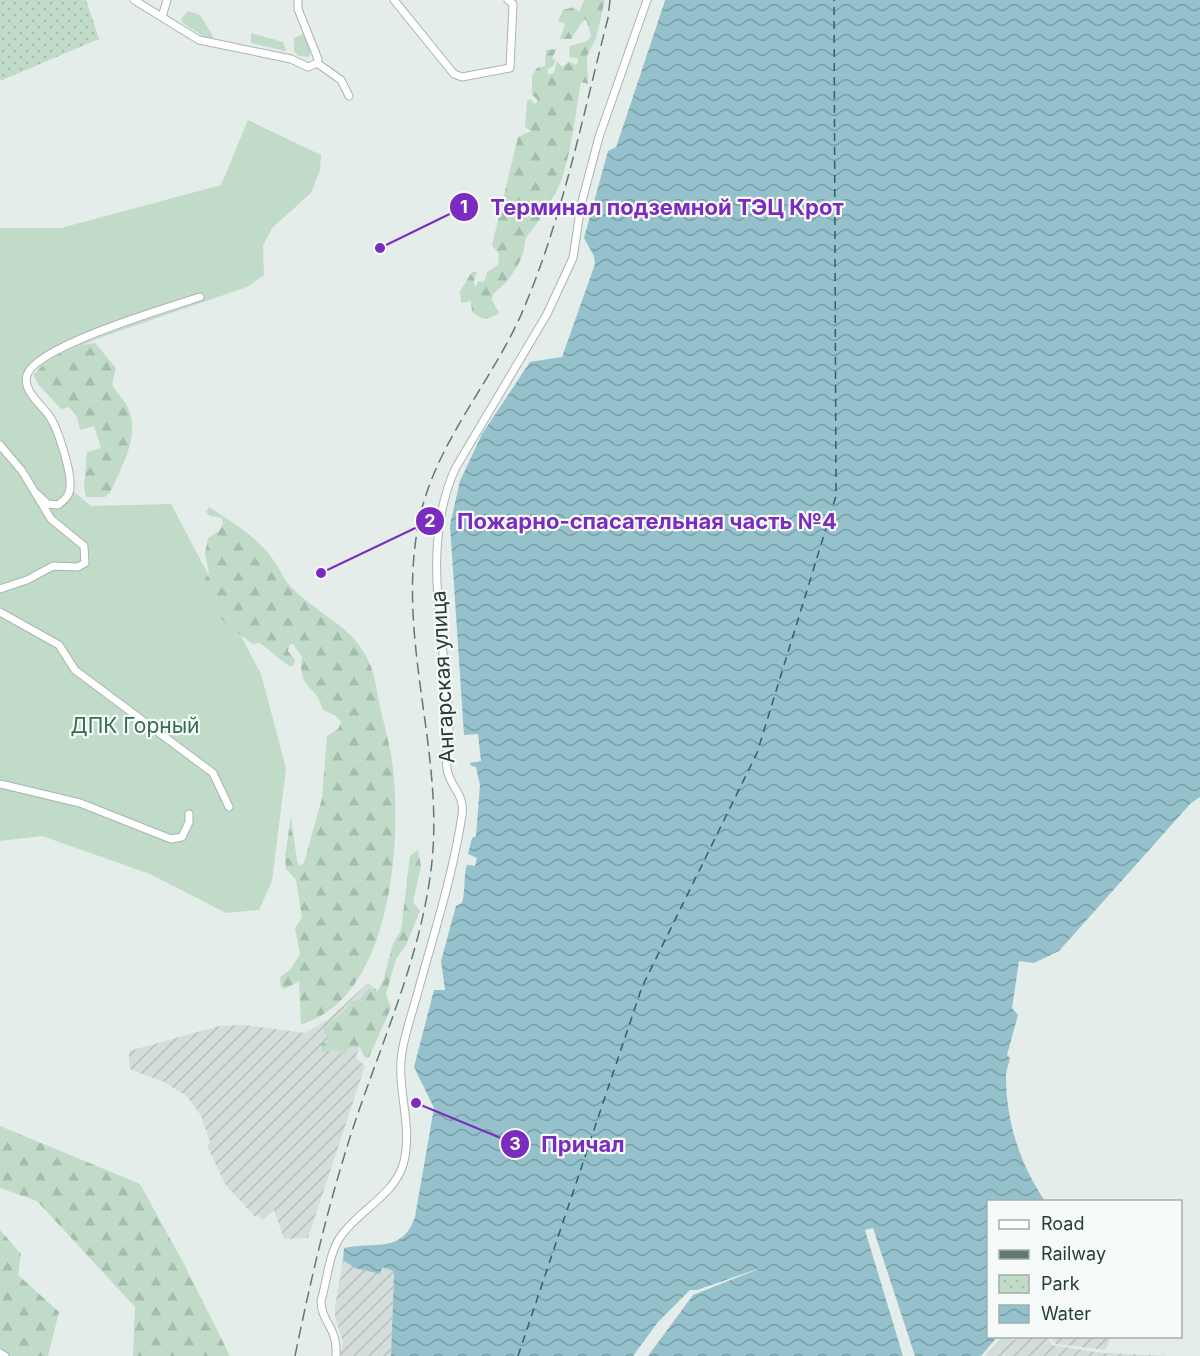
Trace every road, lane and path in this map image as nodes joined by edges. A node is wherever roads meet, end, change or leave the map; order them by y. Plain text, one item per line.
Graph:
1 (134, 0) edge
2 (167, 0) edge
3 (298, 0) edge
4 (394, 0) edge
5 (647, 0) edge
6 (511, 2) edge
7 (162, 17) junction
8 (317, 63) junction
9 (349, 96) dead end
10 (200, 297) dead end
11 (0, 445) edge
12 (35, 492) junction
13 (0, 589) edge
14 (0, 612) edge
15 (0, 784) edge
16 (229, 807) dead end
17 (189, 814) dead end
18 (0, 1353) edge
19 (5, 1356) edge
20 (336, 1356) edge

1 - 7 street
2 - 7 street
3 - 8 street
4 - 6 street
5 - 20 street, Ангарская улица
7 - 8 street
8 - 9 street
10 - 12 street
11 - 12 street
12 - 13 street
14 - 16 street
15 - 17 street
18 - 19 street

